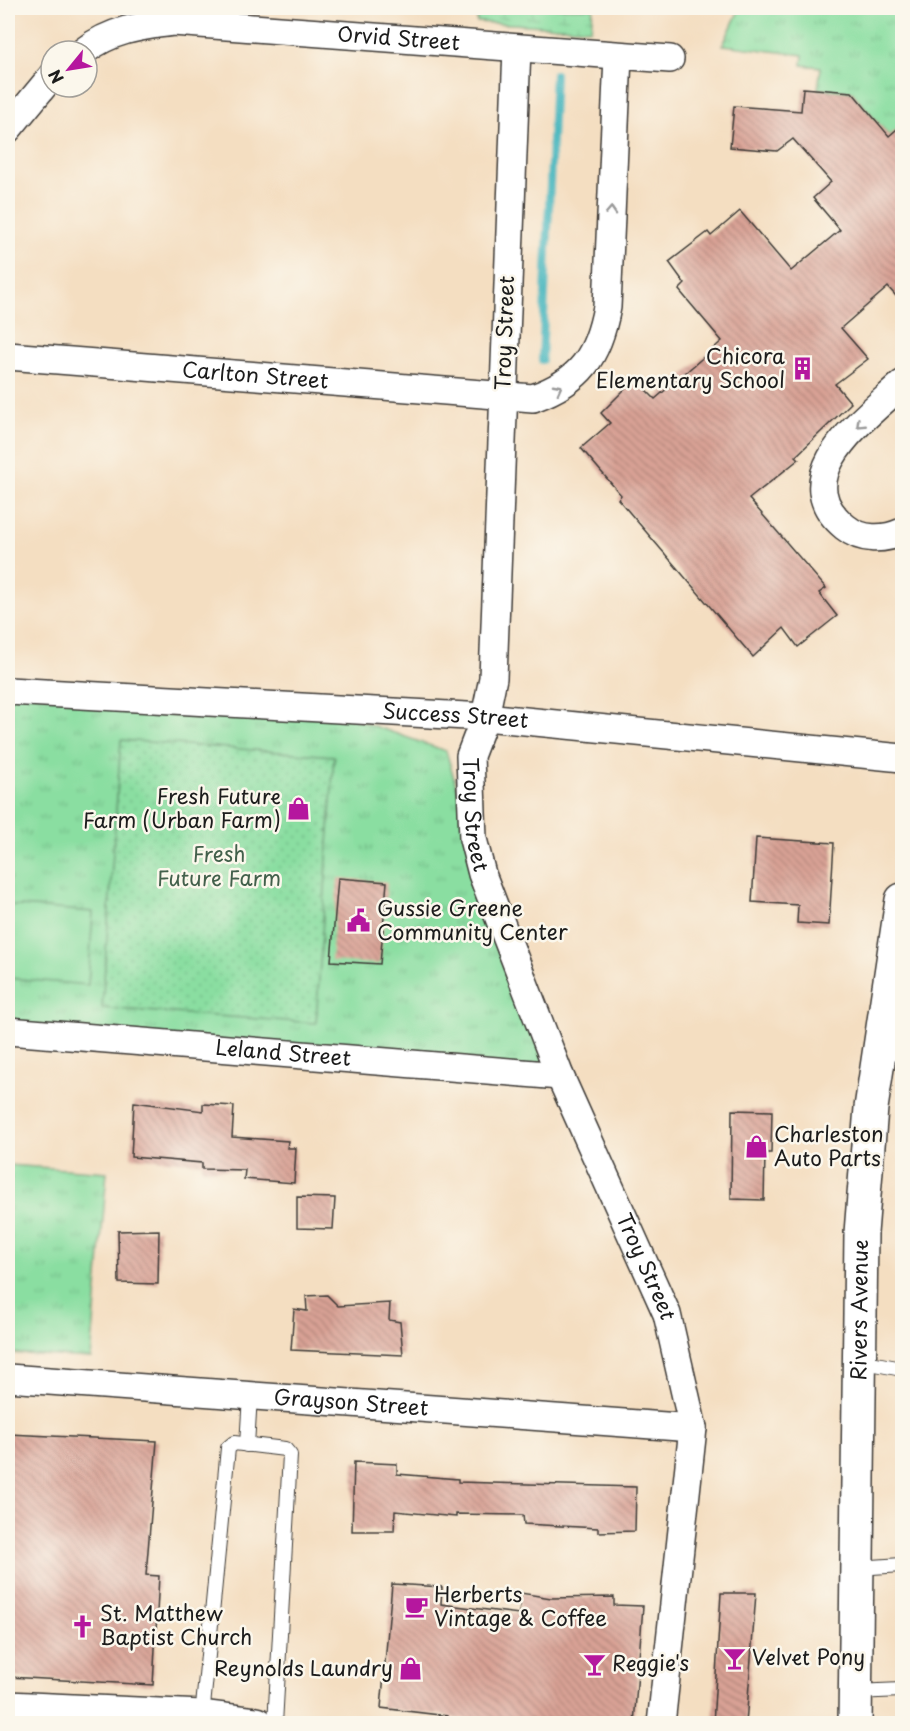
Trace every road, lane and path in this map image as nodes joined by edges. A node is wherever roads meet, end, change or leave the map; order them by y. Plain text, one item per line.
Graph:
1 (99, 42) edge
2 (517, 48) junction
3 (618, 56) junction
4 (669, 59) dead end
5 (39, 92) edge
6 (8, 129) edge
7 (8, 356) edge
8 (903, 384) edge
9 (502, 394) junction
10 (903, 532) edge
11 (8, 691) edge
12 (485, 717) junction
13 (903, 758) edge
14 (903, 900) edge
15 (8, 1031) edge
16 (560, 1076) junction
17 (860, 1360) junction
18 (903, 1368) edge
19 (8, 1378) edge
20 (250, 1396) junction
21 (693, 1428) junction
22 (247, 1445) junction
23 (903, 1564) edge
24 (857, 1568) junction
25 (903, 1689) edge
26 (8, 1708) edge
27 (855, 1708) edge
28 (185, 1719) edge
29 (257, 1724) edge
30 (275, 1724) edge
31 (661, 1724) edge

1 - 2 street, Orvid Street
2 - 3 street, Orvid Street
2 - 9 street, Troy Street
3 - 4 street, Orvid Street
9 -> 3 street, Carlton Street
5 - 6 street
7 - 9 street, Carlton Street
8 -> 10 street
9 - 12 street, Troy Street
11 - 12 street, Success Street
12 - 13 street, Success Street
12 - 16 street, Troy Street
14 - 17 main road, Rivers Avenue
15 - 16 street, Leland Street
16 - 21 street, Troy Street
17 - 18 lane
17 - 24 main road, Rivers Avenue
19 - 20 street, Grayson Street
20 - 21 street, Grayson Street
20 - 22 lane
21 - 31 street, Troy Street
22 - 28 lane
22 - 30 lane
23 - 24 lane
24 - 27 main road, Rivers Avenue
25 - 27 lane
26 - 28 main road
28 - 29 main road

